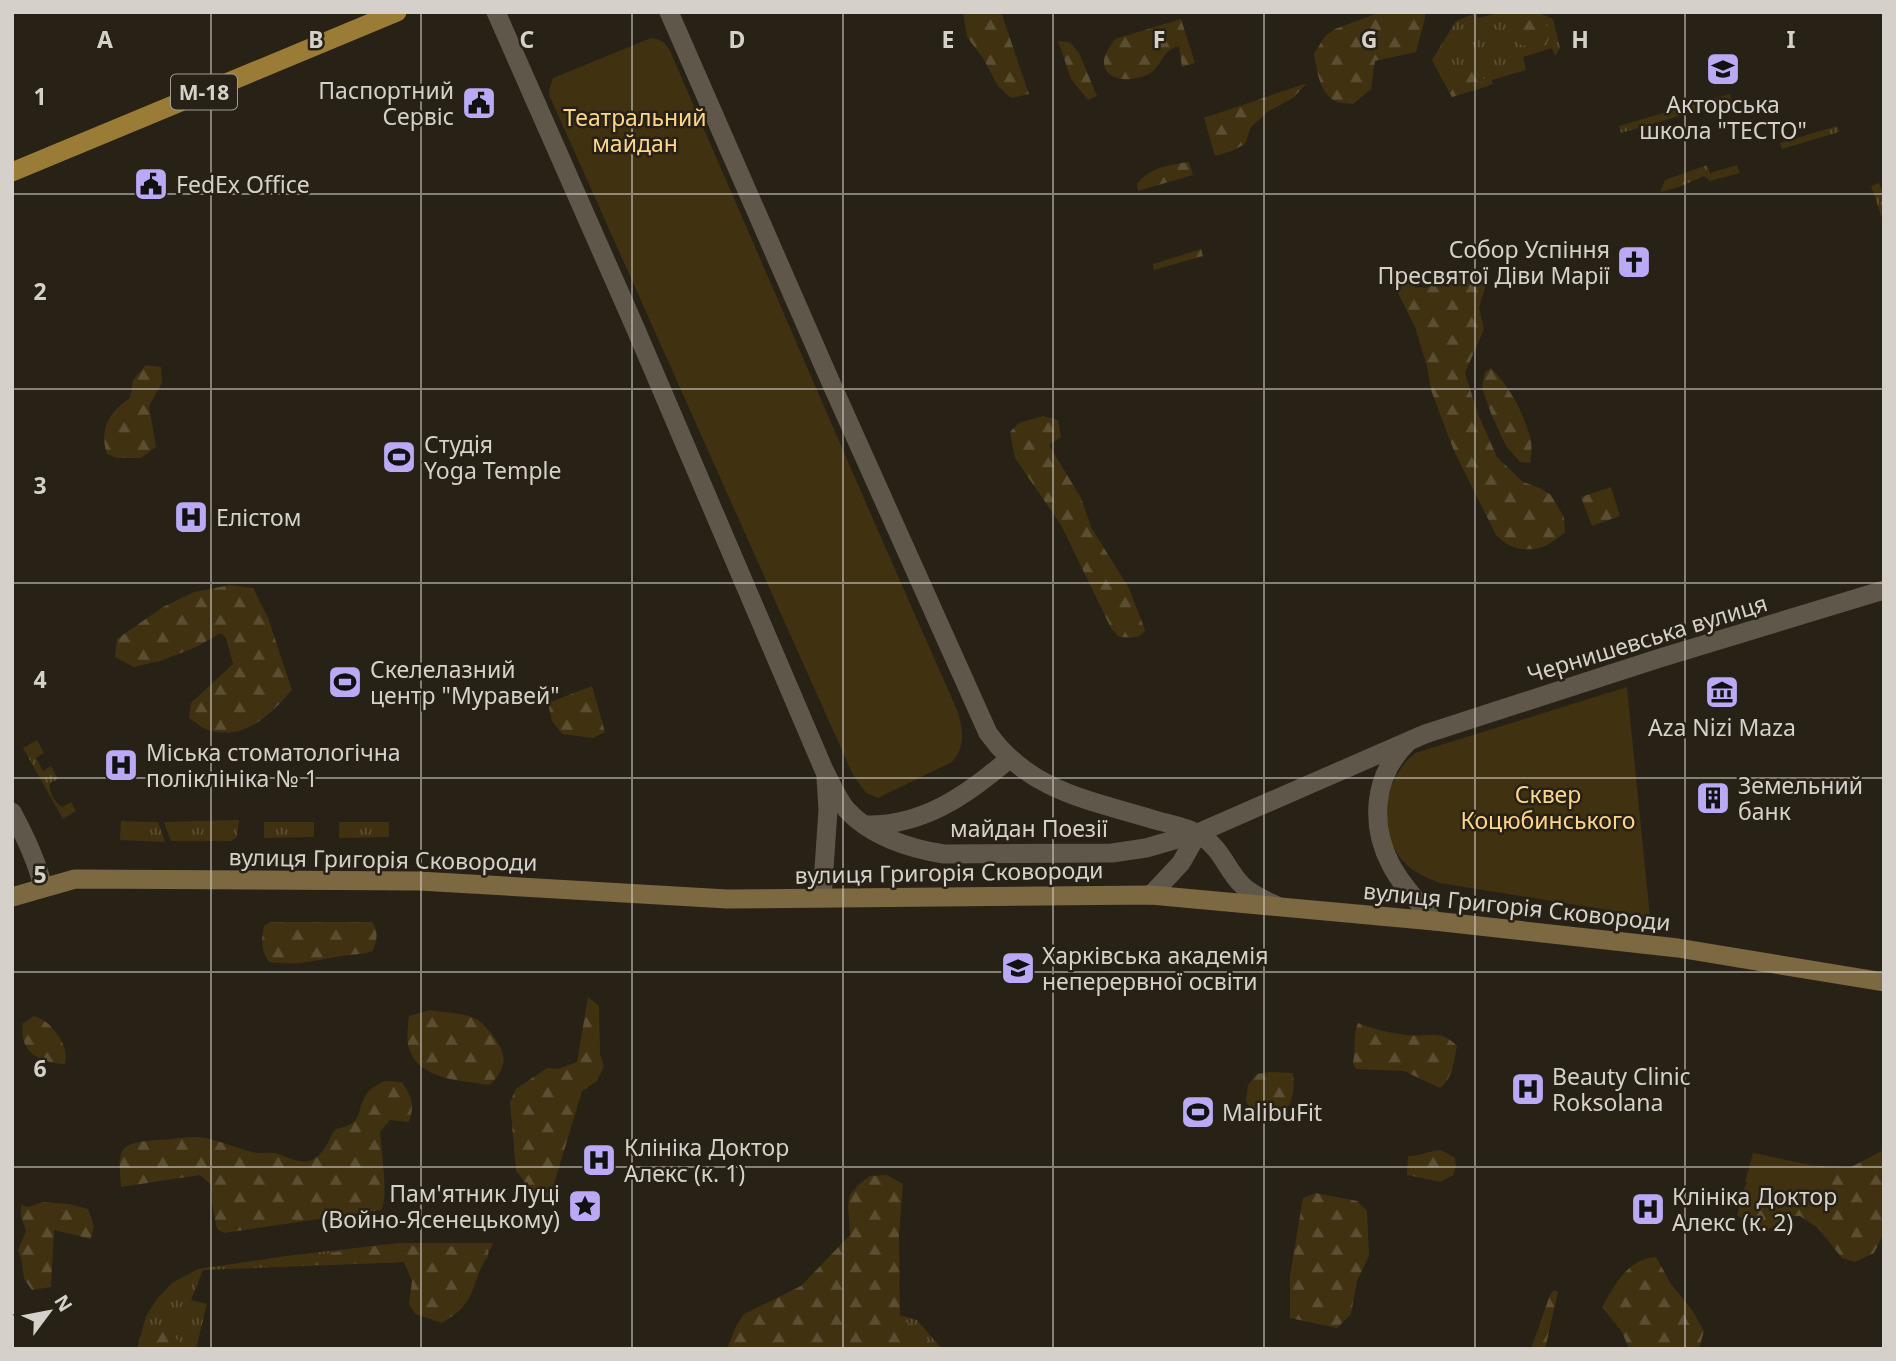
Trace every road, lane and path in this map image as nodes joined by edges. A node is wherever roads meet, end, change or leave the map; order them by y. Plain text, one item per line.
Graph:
1 (397, 12) edge
2 (496, 12) edge
3 (669, 12) edge
4 (12, 172) edge
5 (1884, 590) edge
6 (1417, 737) junction
7 (1009, 759) junction
8 (824, 771) junction
9 (12, 812) edge
10 (865, 824) junction
11 (1198, 833) junction
12 (43, 887) junction
13 (1150, 895) junction
14 (12, 897) edge
15 (822, 898) junction
16 (1278, 906) junction
17 (1434, 921) junction
18 (1884, 982) edge

1 - 4 main road, М-18
2 - 8 street
3 - 7 street, майдан Поезії
5 - 6 street, Чернишевська вулиця
6 - 11 street, майдан Поезії
6 - 17 street
7 - 10 street, майдан Поезії
7 - 11 street, майдан Поезії
8 - 10 street, майдан Поезії
8 - 15 street
9 - 12 street
10 - 11 street, майдан Поезії
11 - 13 street
11 - 16 street
12 - 14 main road, вулиця Григорія Сковороди
12 - 15 main road, вулиця Григорія Сковороди
13 - 15 main road, вулиця Григорія Сковороди
13 - 16 main road, вулиця Григорія Сковороди
16 - 17 main road, вулиця Григорія Сковороди
17 - 18 main road, вулиця Григорія Сковороди

